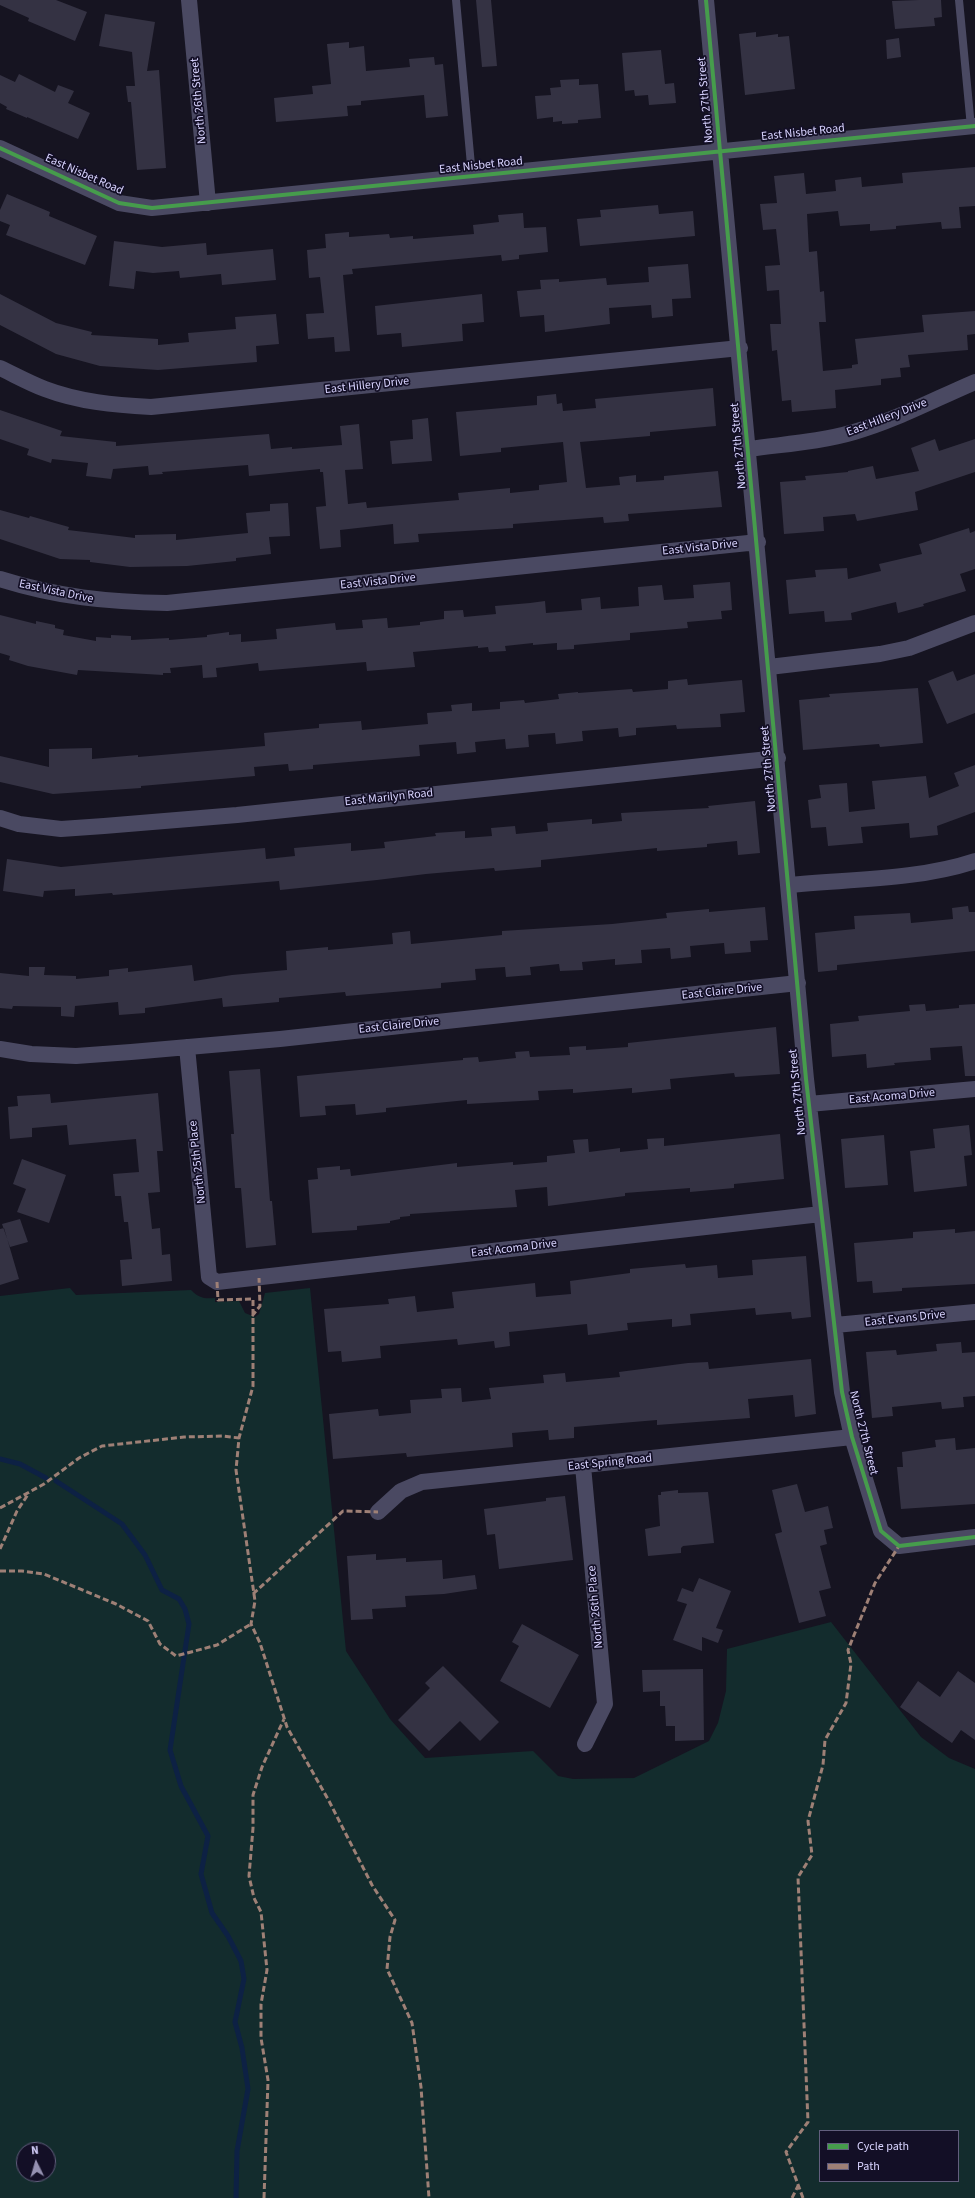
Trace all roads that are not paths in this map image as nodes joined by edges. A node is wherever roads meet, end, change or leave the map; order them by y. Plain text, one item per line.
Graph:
1 (190, 0) edge
2 (456, 0) edge
3 (706, 0) edge
4 (959, 0) edge
5 (973, 127) edge
6 (0, 148) edge
7 (720, 151) junction
8 (472, 176) junction
9 (208, 203) junction
10 (740, 348) junction
11 (0, 368) edge
12 (975, 382) edge
13 (749, 449) junction
14 (758, 542) junction
15 (0, 579) edge
16 (975, 622) edge
17 (769, 667) junction
18 (778, 758) junction
19 (0, 818) edge
20 (975, 861) edge
21 (788, 885) junction
22 (798, 983) junction
23 (187, 1047) junction
24 (0, 1049) edge
25 (975, 1089) edge
26 (809, 1104) junction
27 (821, 1214) junction
28 (209, 1277) joint
29 (975, 1312) edge
30 (835, 1325) junction
31 (852, 1437) junction
32 (583, 1466) junction
33 (378, 1512) dead end
34 (975, 1537) edge
35 (585, 1744) dead end

1 - 9 street, North 26th Street
2 - 8 lane
3 - 7 street, North 27th Street
4 - 5 lane
5 - 7 street, East Nisbet Road
6 - 9 street, East Nisbet Road
7 - 8 street, East Nisbet Road
7 - 10 street, North 27th Street
8 - 9 street, East Nisbet Road
10 - 11 street, East Hillery Drive
10 - 13 street, North 27th Street
12 - 13 street, East Hillery Drive
13 - 14 street, North 27th Street
14 - 15 street, East Vista Drive
14 - 17 street, North 27th Street
16 - 17 street
17 - 18 street, North 27th Street
18 - 19 street, East Marilyn Road
18 - 21 street, North 27th Street
20 - 21 street
21 - 22 street, North 27th Street
22 - 23 street, East Claire Drive
22 - 26 street, North 27th Street
23 - 24 street, East Claire Drive
23 - 28 street, North 25th Place
25 - 26 street, East Acoma Drive
26 - 27 street, North 27th Street
27 - 28 street, East Acoma Drive
27 - 30 street, North 27th Street
29 - 30 street, East Evans Drive
30 - 31 street, North 27th Street
31 - 32 street, East Spring Road
31 - 34 street, North 27th Street
32 - 33 street, East Spring Road
32 - 35 street, North 26th Place

